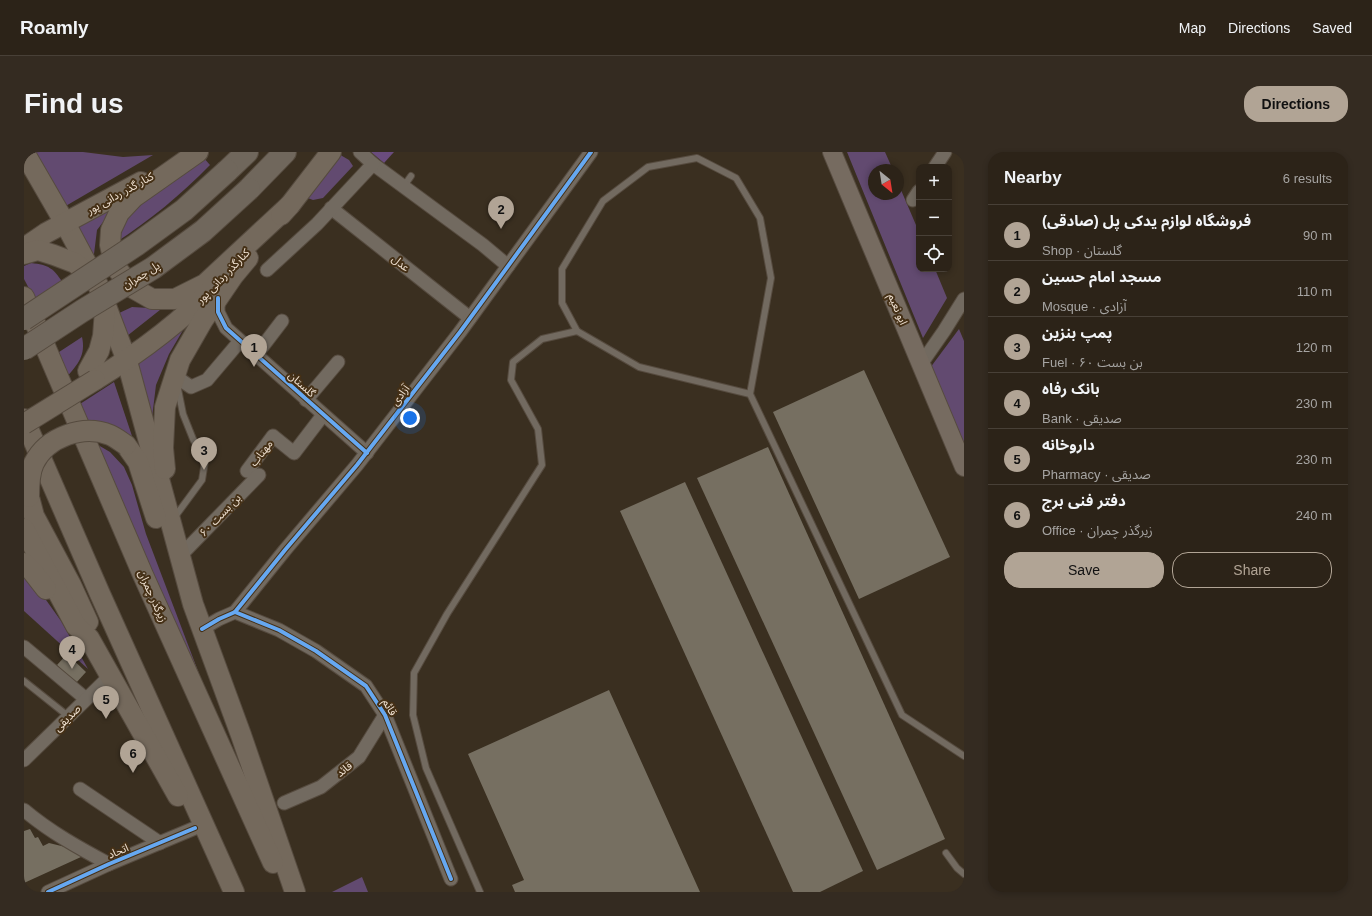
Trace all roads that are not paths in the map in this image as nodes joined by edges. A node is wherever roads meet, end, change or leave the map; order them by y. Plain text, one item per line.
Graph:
1 (24, 152) edge
2 (195, 152) edge
3 (198, 152) edge
4 (247, 152) edge
5 (285, 152) edge
6 (332, 152) edge
7 (360, 152) edge
8 (832, 152) edge
9 (945, 152) edge
10 (587, 153) edge
11 (373, 164) junction
12 (937, 164) edge
13 (290, 205) junction
14 (332, 208) junction
15 (65, 223) junction
16 (33, 246) edge
17 (508, 266) junction
18 (267, 270) dead end
19 (94, 278) junction
20 (24, 297) edge
21 (218, 298) junction
22 (964, 299) edge
23 (105, 304) junction
24 (470, 318) junction
25 (24, 319) edge
26 (282, 321) dead end
27 (199, 327) junction
28 (226, 328) junction
29 (577, 331) junction
30 (240, 341) junction
31 (24, 349) edge
32 (256, 356) junction
33 (127, 361) junction
34 (338, 362) dead end
35 (921, 364) junction
36 (92, 375) junction
37 (175, 376) junction
38 (750, 394) junction
39 (306, 400) junction
40 (44, 412) junction
41 (323, 415) junction
42 (24, 419) edge
43 (24, 424) edge
44 (367, 454) junction
45 (964, 467) edge
46 (253, 473) joint
47 (171, 522) junction
48 (24, 529) edge
49 (180, 556) junction
50 (24, 563) edge
51 (69, 612) junction
52 (235, 612) junction
53 (202, 629) junction
54 (89, 638) junction
55 (24, 647) edge
56 (110, 676) junction
57 (24, 681) edge
58 (86, 699) junction
59 (385, 715) junction
60 (68, 716) junction
61 (964, 756) edge
62 (24, 760) edge
63 (80, 789) dead end
64 (284, 803) dead end
65 (24, 810) edge
66 (196, 828) junction
67 (160, 843) junction
68 (946, 853) dead end
69 (109, 864) junction
70 (964, 874) edge
71 (451, 879) dead end
72 (233, 890) edge
73 (48, 892) edge
74 (287, 892) edge
75 (295, 892) edge
76 (480, 892) edge

1 - 15 main road
2 - 15 main road, کنار گذر ردانی پور
3 - 13 main road
4 - 25 highway, bridge
5 - 31 highway, پل چمران, bridge
6 - 13 main road, کنارگذر ردانی پور
7 - 11 street
8 - 35 main road, ابو نعیم
9 - 12 street
10 - 17 street, آزادی
11 - 14 street
11 - 17 street
13 - 21 main road
13 - 33 main road, کنارگذر ردانی پور
14 - 18 street
14 - 24 street, عدل
15 - 16 main road, کنار گذر ردانی پور
15 - 19 main road
16 - 19 main road
17 - 24 street, آزادی
19 - 23 main road
20 - 74 main road, زیرگذر چمران
21 - 27 main road
21 - 28 street
22 - 35 street
23 - 33 main road
23 - 36 main road
24 - 44 street, آزادی
26 - 32 street
27 - 28 street
27 - 37 main road
28 - 30 street, گلستان
29 - 38 lane
29 - 38 lane
29 - 76 lane
30 - 32 street, گلستان
30 - 37 street
32 - 39 street, گلستان
33 - 36 main road, کنارگذر ردانی پور
33 - 47 main road
34 - 39 street
35 - 45 main road, ابو نعیم
36 - 40 main road, bridge
37 - 47 main road
37 - 47 lane
38 - 61 lane
39 - 41 street, گلستان
40 - 42 main road, bridge
40 - 43 main road, bridge
41 - 44 street, گلستان
41 - 46 street, مهتاب
42 - 72 main road
44 - 52 street, آزادی
46 - 49 street, بن بست ۶۰
47 - 49 main road
48 - 51 main road
49 - 53 main road
50 - 51 main road
51 - 54 main road
52 - 53 street, آزادی
52 - 59 street, قائم
53 - 54 main road, bridge
53 - 75 main road
54 - 56 main road
55 - 58 street
56 - 58 street, صدیقی
56 - 66 main road
57 - 60 lane
58 - 60 street, صدیقی
59 - 64 street, قائد
59 - 71 street, قائم
60 - 62 street, صدیقی
63 - 67 street
65 - 69 street
66 - 67 street, اتحاد
66 - 72 main road
67 - 69 street, اتحاد
68 - 70 lane
69 - 73 street, اتحاد

